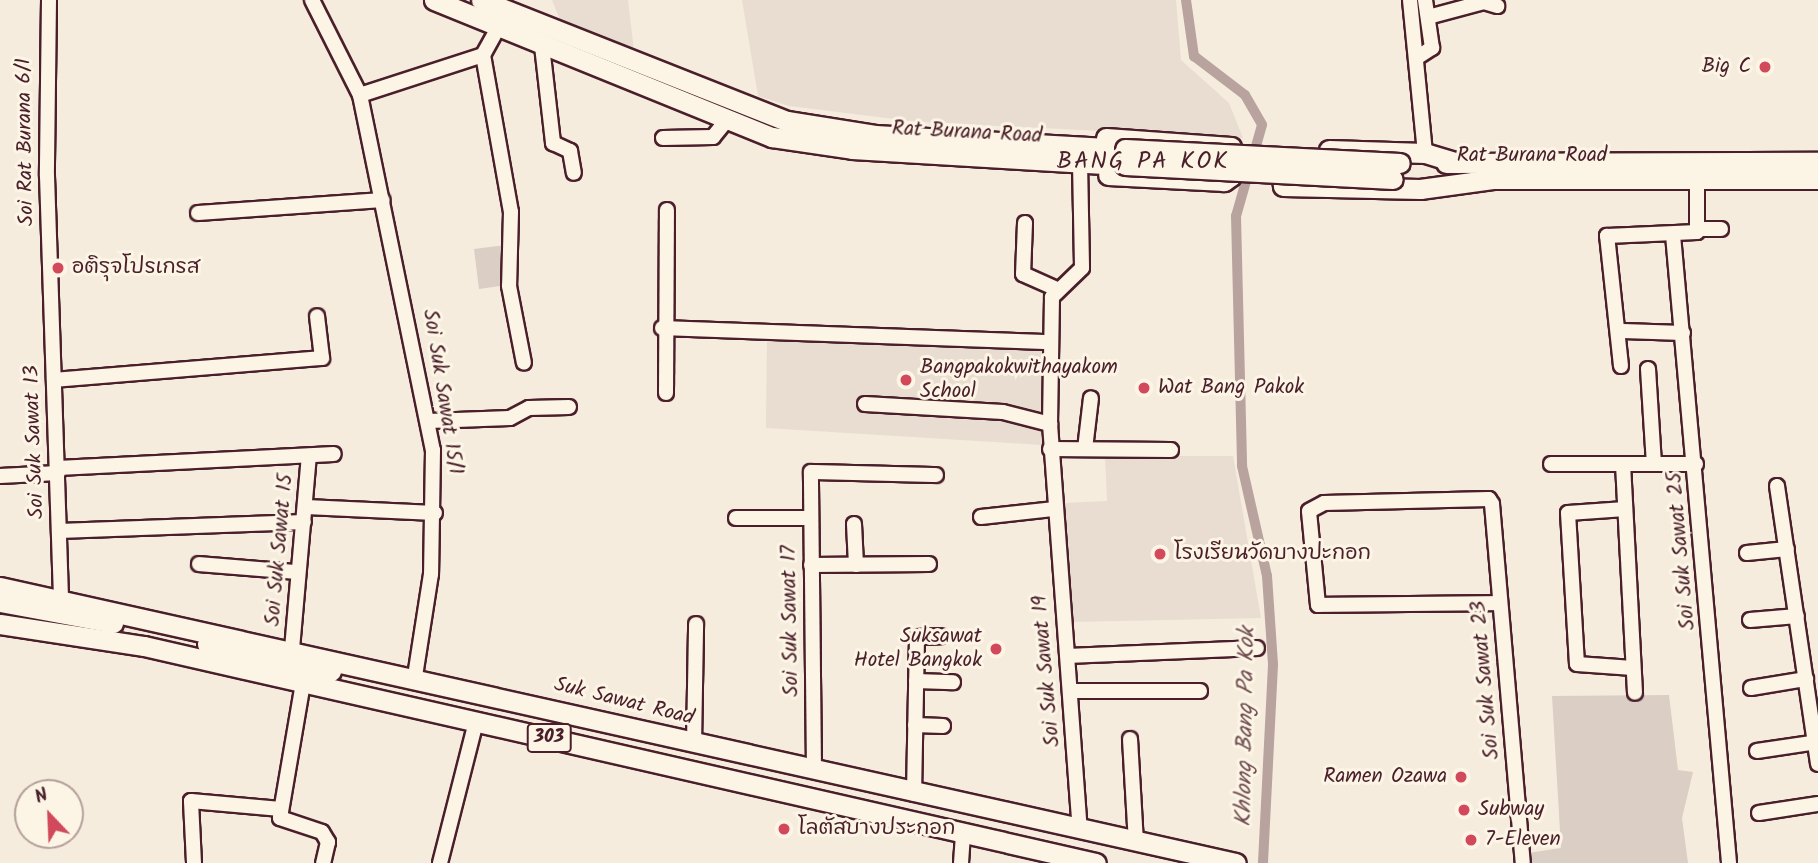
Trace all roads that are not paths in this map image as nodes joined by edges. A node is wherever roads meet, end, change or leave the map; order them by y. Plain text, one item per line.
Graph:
1 (49, 0) edge
2 (312, 0) edge
3 (434, 0) edge
4 (1410, 0) edge
5 (1425, 0) edge
6 (490, 2) edge
7 (1497, 6) dead end
8 (1428, 17) junction
9 (498, 27) junction
10 (542, 46) junction
11 (483, 55) junction
12 (1418, 57) junction
13 (360, 95) junction
14 (725, 121) junction
15 (663, 138) dead end
16 (1050, 145) junction
17 (1425, 153) junction
18 (1125, 157) junction
19 (1080, 162) junction
20 (1818, 162) edge
21 (1457, 163) junction
22 (1396, 171) junction
23 (1697, 171) junction
24 (574, 173) dead end
25 (1494, 179) junction
26 (1818, 179) edge
27 (383, 200) junction
28 (667, 210) dead end
29 (198, 213) dead end
30 (1025, 223) dead end
31 (1698, 229) junction
32 (1721, 229) dead end
33 (1673, 235) junction
34 (50, 284) joint
35 (1056, 289) junction
36 (317, 316) dead end
37 (662, 328) junction
38 (1623, 331) dead end
39 (1683, 334) junction
40 (1051, 342) junction
41 (524, 363) dead end
42 (1621, 366) dead end
43 (1648, 369) dead end
44 (54, 380) junction
45 (666, 393) dead end
46 (1091, 398) dead end
47 (865, 404) dead end
48 (569, 407) dead end
49 (429, 421) junction
50 (1050, 424) junction
51 (1050, 449) junction
52 (1085, 449) junction
53 (1171, 450) dead end
54 (334, 454) dead end
55 (309, 456) junction
56 (1550, 464) dead end
57 (1623, 464) junction
58 (1654, 464) junction
59 (1696, 464) junction
60 (58, 470) junction
61 (936, 475) dead end
62 (0, 476) edge
63 (1777, 486) dead end
64 (306, 506) junction
65 (1053, 509) junction
66 (1626, 509) junction
67 (435, 513) junction
68 (981, 517) dead end
69 (811, 518) junction
70 (736, 519) dead end
71 (304, 522) junction
72 (854, 524) dead end
73 (59, 531) junction
74 (1787, 549) junction
75 (1747, 553) dead end
76 (198, 564) dead end
77 (929, 564) dead end
78 (811, 565) junction
79 (856, 565) junction
80 (297, 572) junction
81 (0, 587) edge
82 (61, 599) junction
83 (0, 602) edge
84 (1500, 603) junction
85 (1797, 616) junction
86 (1750, 620) dead end
87 (0, 624) edge
88 (695, 624) dead end
89 (941, 636) dead end
90 (1257, 648) dead end
91 (284, 654) junction
92 (1068, 656) junction
93 (1633, 668) junction
94 (415, 676) junction
95 (1806, 679) junction
96 (916, 681) junction
97 (953, 682) dead end
98 (303, 683) junction
99 (1751, 688) dead end
100 (1070, 691) junction
101 (1200, 691) dead end
102 (1635, 693) dead end
103 (477, 722) junction
104 (915, 725) junction
105 (607, 726) junction
106 (943, 726) dead end
107 (1130, 739) dead end
108 (1817, 743) edge
109 (694, 744) junction
110 (1757, 751) dead end
111 (1818, 764) edge
112 (814, 770) junction
113 (914, 794) junction
114 (1818, 804) edge
115 (281, 809) junction
116 (1759, 813) dead end
117 (1080, 830) junction
118 (963, 833) junction
119 (1136, 842) junction
120 (1083, 862) edge
121 (194, 863) edge
122 (323, 863) edge
123 (440, 863) edge
124 (961, 863) edge
125 (1236, 863) edge
126 (1524, 863) edge
127 (1728, 863) edge

1 - 34 street, Soi Rat Burana 6/1
2 - 13 street, Soi Suk Sawat 15/1
3 - 9 main road, Rat Burana Road
4 - 12 street
5 - 8 street
6 - 16 main road, Rat Burana Road
7 - 8 street
8 - 12 street
9 - 10 main road, Rat Burana Road
9 - 11 street
10 - 14 main road, Rat Burana Road
10 - 24 street
11 - 13 street
11 - 41 street
12 - 17 street
13 - 27 street, Soi Suk Sawat 15/1
14 - 15 street
14 - 19 main road, Rat Burana Road
16 - 18 main road, Rat Burana Road
16 - 19 main road
17 - 21 main road
17 - 25 main road
18 - 19 main road, Rat Burana Road
18 - 22 main road, Rat Burana Road, bridge
19 - 35 street
20 - 23 main road, Rat Burana Road
21 - 22 main road, Rat Burana Road
21 - 23 main road, Rat Burana Road
22 - 25 main road, Rat Burana Road
23 - 25 main road, Rat Burana Road
23 - 26 main road, Rat Burana Road
23 - 31 street
27 - 29 street
27 - 49 street, Soi Suk Sawat 15/1
28 - 37 street
30 - 35 street
31 - 32 street
31 - 33 street
33 - 39 street, Soi Suk Sawat 25
33 - 42 street
34 - 44 street, Soi Suk Sawat 13
35 - 40 street, Soi Suk Sawat 19
36 - 44 street
37 - 40 street
37 - 45 street
38 - 39 street
39 - 59 street, Soi Suk Sawat 25
40 - 50 street, Soi Suk Sawat 19
43 - 58 street
44 - 60 street, Soi Suk Sawat 13
46 - 52 street
47 - 50 street
48 - 49 street
49 - 67 street, Soi Suk Sawat 15/1
50 - 51 street, Soi Suk Sawat 19
51 - 52 street
51 - 65 street, Soi Suk Sawat 19
52 - 53 street
54 - 55 street
55 - 60 street
55 - 64 street, Soi Suk Sawat 15
56 - 57 street
57 - 58 street
57 - 66 street
58 - 59 street
59 - 127 street, Soi Suk Sawat 25
60 - 62 street
60 - 73 street, Soi Suk Sawat 13
61 - 69 street, Soi Suk Sawat 17
63 - 74 street
64 - 67 street
64 - 71 street, Soi Suk Sawat 15
65 - 68 street
65 - 92 street, Soi Suk Sawat 19
66 - 93 street
66 - 93 street
67 - 94 street, Soi Suk Sawat 15/1
69 - 70 street
69 - 78 street, Soi Suk Sawat 17
71 - 73 street
71 - 80 street, Soi Suk Sawat 15
72 - 79 street
73 - 82 street, Soi Suk Sawat 13
74 - 75 street
74 - 85 street
76 - 80 street
77 - 79 street
78 - 79 street
78 - 112 street, Soi Suk Sawat 17
80 - 91 street, Soi Suk Sawat 15
81 - 82 main road, Suk Sawat Road / 303
82 - 91 main road, Suk Sawat Road / 303
83 - 91 main road
84 - 84 street, Soi Suk Sawat 23
84 - 126 street, Soi Suk Sawat 23
85 - 86 street
85 - 95 street
87 - 98 main road, 303
88 - 109 street
89 - 96 street
90 - 92 street
91 - 94 main road, Suk Sawat Road / 303
91 - 105 main road, 303
92 - 100 street, Soi Suk Sawat 19
93 - 102 street
94 - 105 main road, Suk Sawat Road / 303
95 - 99 street
95 - 108 street
96 - 97 street
96 - 104 street
98 - 103 main road, 303
98 - 115 street
100 - 101 street
100 - 117 street, Soi Suk Sawat 19
103 - 118 main road, 303
103 - 123 street
104 - 106 street
104 - 113 street
105 - 109 main road, Suk Sawat Road / 303
107 - 119 street
108 - 110 street
108 - 111 street
109 - 112 main road, Suk Sawat Road / 303
112 - 113 main road, Suk Sawat Road / 303
113 - 117 main road, Suk Sawat Road / 303
114 - 116 street
115 - 121 street
115 - 122 street
117 - 119 main road, Suk Sawat Road / 303
118 - 120 main road, 303
118 - 124 street
119 - 125 main road, Suk Sawat Road / 303

